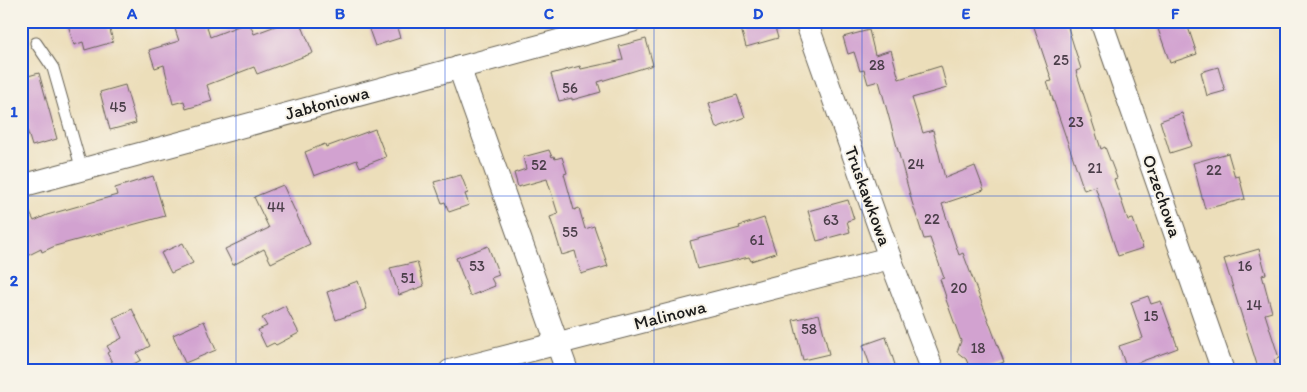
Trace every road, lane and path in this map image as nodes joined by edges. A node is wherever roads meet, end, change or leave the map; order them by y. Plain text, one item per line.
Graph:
1 (632, 21) edge
2 (806, 21) edge
3 (1101, 21) edge
4 (36, 43) dead end
5 (458, 67) junction
6 (82, 170) junction
7 (21, 186) edge
8 (890, 258) junction
9 (558, 344) junction
10 (450, 371) edge
11 (568, 371) edge
12 (933, 371) edge
13 (1223, 371) edge

1 - 5 street, Jabłoniowa
2 - 8 street, Truskawkowa
3 - 13 street, Orzechowa
4 - 6 lane
5 - 6 street, Jabłoniowa
5 - 9 street
6 - 7 street, Jabłoniowa
8 - 9 street, Malinowa
8 - 12 street, Truskawkowa
9 - 10 street, Malinowa
9 - 11 street

